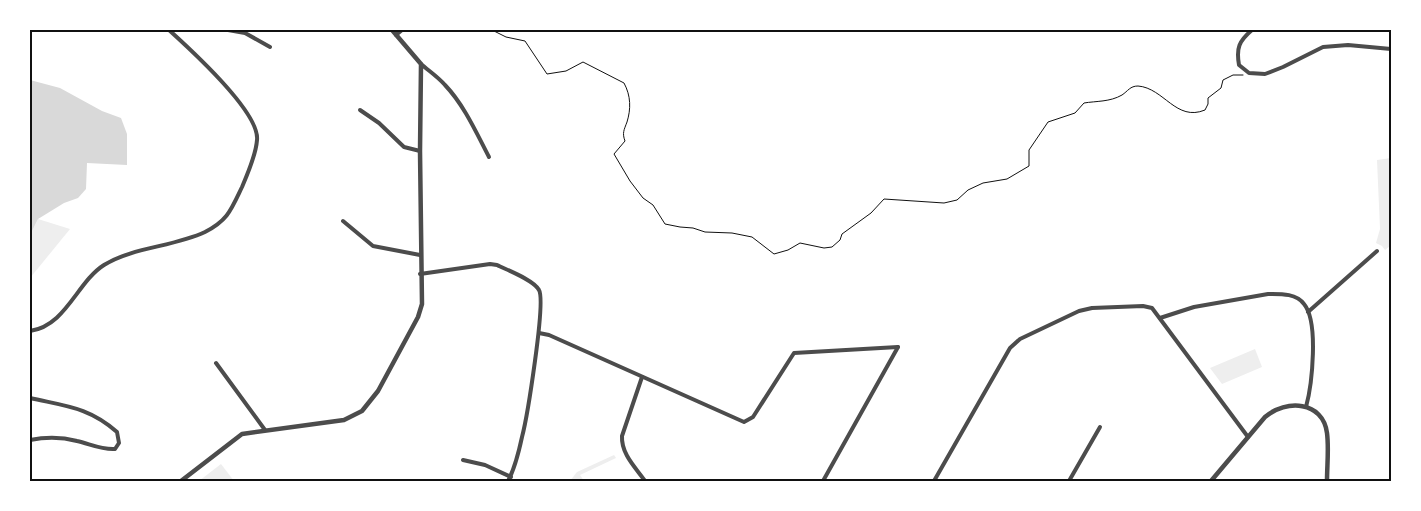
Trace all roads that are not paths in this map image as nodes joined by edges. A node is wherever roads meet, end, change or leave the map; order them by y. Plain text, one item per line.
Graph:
1 (171, 30) edge
2 (228, 30) edge
3 (392, 30) edge
4 (402, 30) edge
5 (1252, 30) edge
6 (396, 35) junction
7 (270, 47) dead end
8 (1391, 49) edge
9 (421, 64) junction
10 (360, 110) dead end
11 (420, 151) junction
12 (489, 157) dead end
13 (343, 220) dead end
14 (1377, 251) dead end
15 (420, 255) junction
16 (420, 274) junction
17 (1308, 312) junction
18 (1160, 318) junction
19 (30, 331) edge
20 (539, 333) junction
21 (216, 363) dead end
22 (642, 377) junction
23 (30, 398) edge
24 (1306, 407) junction
25 (1100, 428) dead end
26 (265, 430) junction
27 (1248, 437) junction
28 (30, 440) edge
29 (462, 460) dead end
30 (509, 479) edge
31 (181, 481) edge
32 (646, 481) edge
33 (822, 481) edge
34 (934, 481) edge
35 (1068, 481) edge
36 (1211, 481) edge
37 (1327, 481) edge

1 - 19 street
2 - 7 street
3 - 6 street
4 - 6 street
5 - 8 street
6 - 9 street
9 - 11 street
9 - 12 street
10 - 11 street
11 - 15 street
13 - 15 street
14 - 17 street
15 - 16 street
16 - 20 street
16 - 26 street
17 - 18 street
17 - 24 street
18 - 27 street
18 - 34 street
20 - 22 street
20 - 30 street
21 - 26 street
22 - 32 street
22 - 33 street
23 - 28 street
24 - 27 street
24 - 37 street
25 - 35 street
26 - 31 street
27 - 36 street
29 - 30 street

